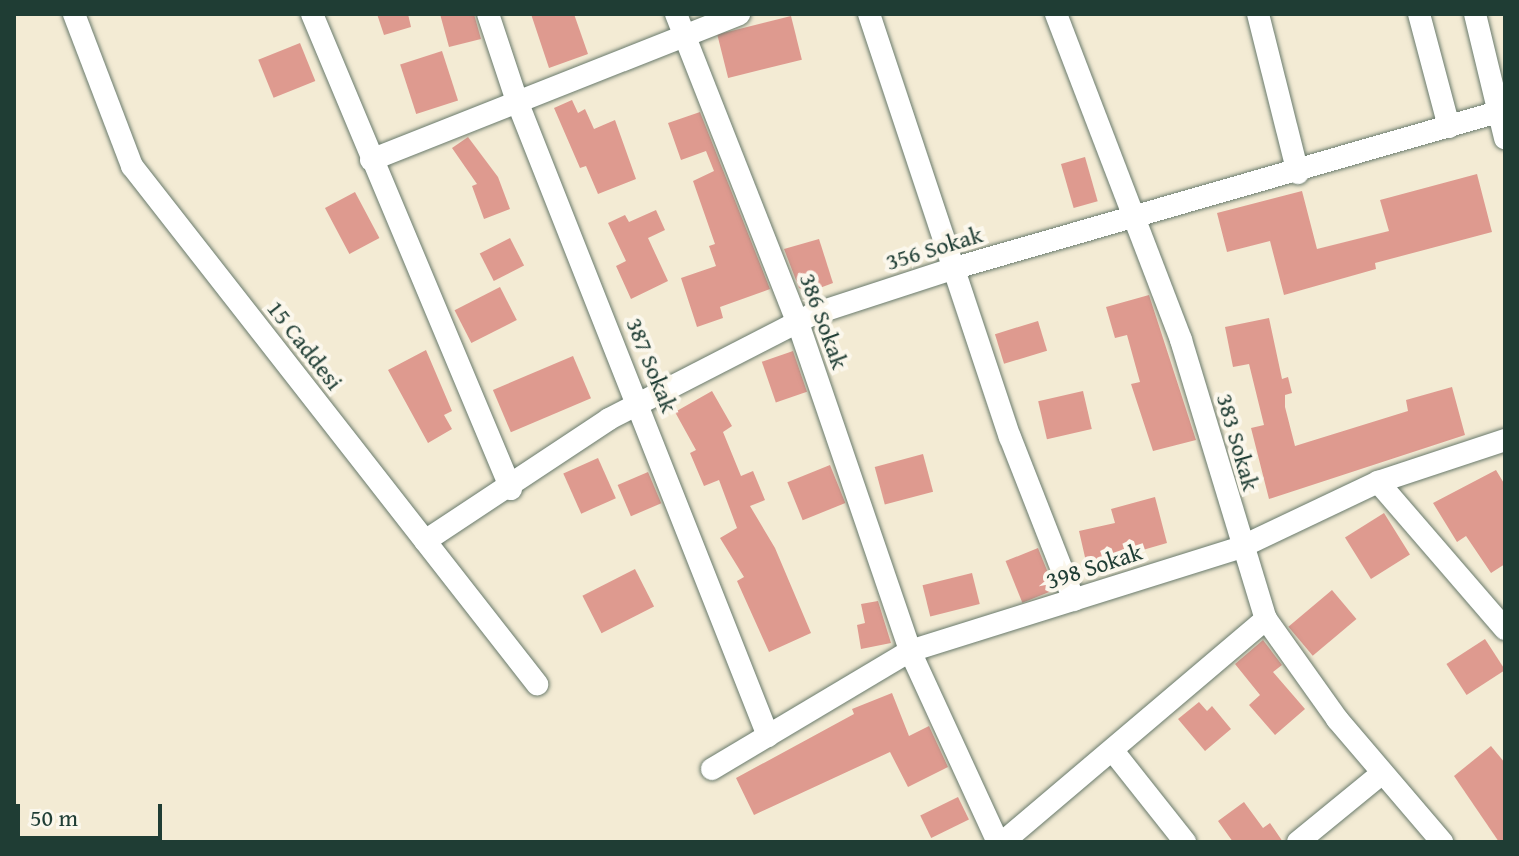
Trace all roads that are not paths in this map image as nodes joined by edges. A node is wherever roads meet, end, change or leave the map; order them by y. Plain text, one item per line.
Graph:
1 (74, 14) edge
2 (312, 14) edge
3 (488, 14) edge
4 (739, 14) edge
5 (869, 14) edge
6 (1056, 14) edge
7 (1258, 14) edge
8 (1419, 14) edge
9 (1475, 14) edge
10 (680, 23) edge
11 (517, 101) junction
12 (1502, 111) edge
13 (1449, 127) junction
14 (1505, 138) edge
15 (371, 160) junction
16 (1298, 173) junction
17 (1136, 216) junction
18 (955, 268) junction
19 (798, 323) junction
20 (640, 403) junction
21 (1505, 440) edge
22 (1378, 482) junction
23 (511, 489) junction
24 (425, 541) junction
25 (1241, 547) junction
26 (1074, 600) junction
27 (1266, 619) junction
28 (1505, 629) edge
29 (910, 651) junction
30 (537, 684) dead end
31 (768, 736) junction
32 (1113, 751) junction
33 (712, 769) dead end
34 (1381, 774) junction
35 (1000, 842) edge
36 (1185, 842) edge
37 (1298, 842) edge
38 (1442, 842) edge

1 - 24 street, 15 Caddesi
2 - 15 street
3 - 11 street, 387 Sokak
4 - 10 street
5 - 18 street
6 - 17 street, 383 Sokak
7 - 16 street
8 - 13 street
9 - 12 street
10 - 11 street
10 - 19 street, 386 Sokak
11 - 15 street
11 - 20 street, 387 Sokak
12 - 13 street, 356 Sokak
12 - 14 street
13 - 16 street, 356 Sokak
15 - 23 street
16 - 17 street, 356 Sokak
17 - 18 street, 356 Sokak
17 - 25 street, 383 Sokak
18 - 19 street, 356 Sokak
18 - 26 street
19 - 20 street, 356 Sokak
19 - 29 street, 386 Sokak
20 - 23 street, 356 Sokak
20 - 31 street, 387 Sokak
21 - 22 street, 398 Sokak
22 - 25 street, 398 Sokak
22 - 28 street
23 - 24 street, 356 Sokak
24 - 30 street, 15 Caddesi
25 - 26 street, 398 Sokak
25 - 27 street, 383 Sokak
26 - 29 street, 398 Sokak
27 - 32 street
27 - 34 street, 383 Sokak
29 - 31 street, 398 Sokak
29 - 35 street, 386 Sokak
31 - 33 street, 398 Sokak
32 - 35 street
32 - 36 street
34 - 37 street
34 - 38 street, 383 Sokak

